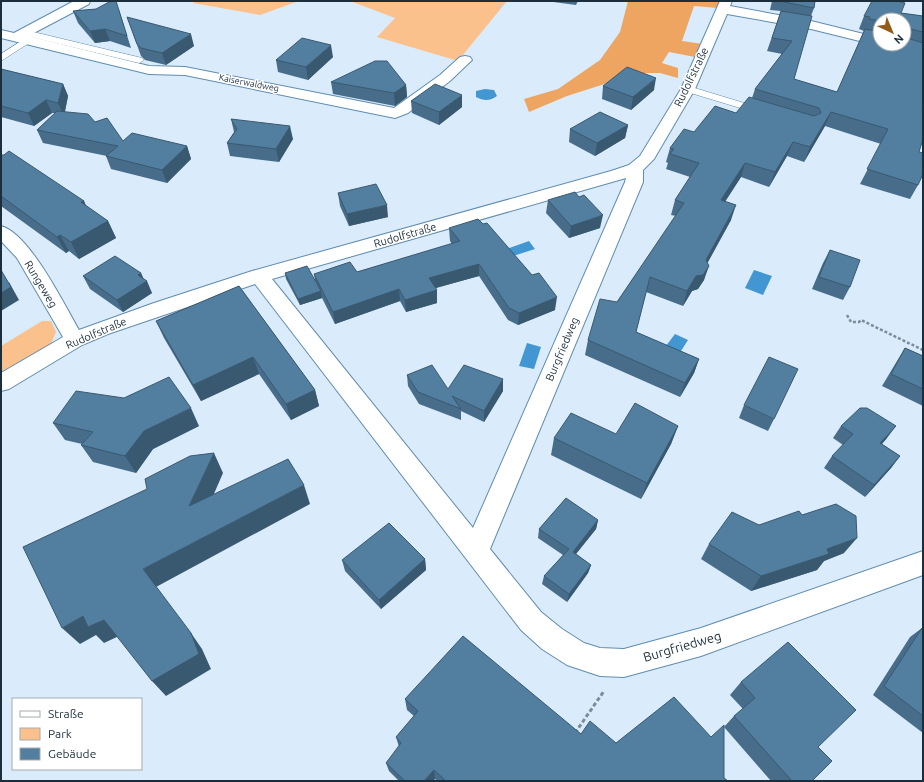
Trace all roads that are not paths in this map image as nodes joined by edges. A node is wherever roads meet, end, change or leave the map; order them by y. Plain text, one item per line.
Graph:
1 (84, 1) edge
2 (725, 5) edge
3 (1, 34) edge
4 (23, 37) junction
5 (872, 40) edge
6 (1, 58) edge
7 (139, 60) edge
8 (465, 60) dead end
9 (688, 89) junction
10 (772, 115) edge
11 (635, 169) junction
12 (1, 232) edge
13 (259, 276) junction
14 (75, 340) junction
15 (1, 383) edge
16 (476, 551) junction
17 (923, 563) edge

1 - 4 street
2 - 5 street
2 - 9 street, Rudolfstraße
3 - 4 street, Kaiserwaldweg
4 - 6 lane
4 - 7 lane
4 - 8 street, Kaiserwaldweg
9 - 10 lane
9 - 11 street, Rudolfstraße
11 - 13 street, Rudolfstraße
11 - 16 street, Burgfriedweg
12 - 14 street, Rungeweg
13 - 14 street, Rudolfstraße
13 - 16 street, Burgfriedweg
14 - 15 street, Rudolfstraße
16 - 17 street, Burgfriedweg

